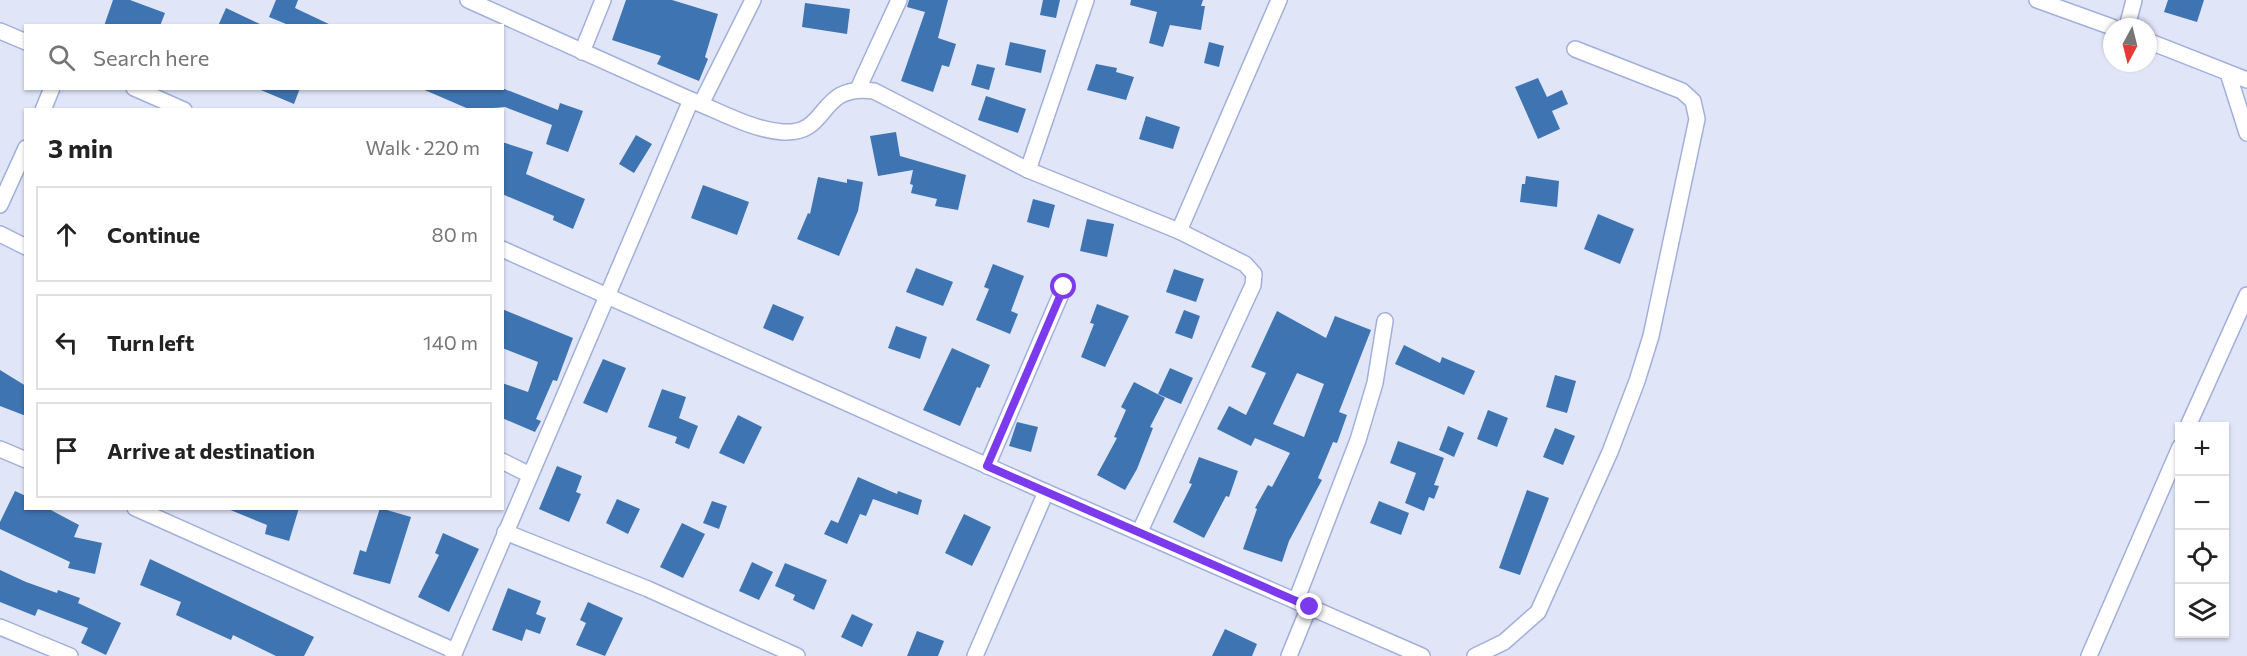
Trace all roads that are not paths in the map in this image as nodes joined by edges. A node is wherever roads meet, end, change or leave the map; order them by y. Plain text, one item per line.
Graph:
1 (468, 0) edge
2 (603, 0) edge
3 (753, 0) edge
4 (898, 0) edge
5 (1086, 0) edge
6 (1279, 0) edge
7 (2037, 0) edge
8 (2134, 0) edge
9 (2129, 18) edge
10 (2103, 24) edge
11 (0, 31) edge
12 (24, 41) edge
13 (2157, 45) edge
14 (1575, 49) dead end
15 (582, 52) junction
16 (2228, 73) junction
17 (2247, 80) edge
18 (858, 89) junction
19 (51, 90) edge
20 (139, 90) edge
21 (696, 102) junction
22 (44, 108) edge
23 (179, 108) edge
24 (2247, 133) edge
25 (24, 152) edge
26 (1029, 170) junction
27 (0, 205) edge
28 (1179, 231) junction
29 (0, 234) edge
30 (24, 246) edge
31 (504, 250) edge
32 (1064, 287) dead end
33 (2247, 295) edge
34 (607, 297) junction
35 (1385, 321) dead end
36 (2190, 422) edge
37 (0, 449) edge
38 (2175, 458) edge
39 (24, 459) edge
40 (504, 462) edge
41 (987, 466) junction
42 (530, 475) junction
43 (1046, 492) junction
44 (139, 510) edge
45 (1140, 531) junction
46 (505, 532) junction
47 (1303, 604) junction
48 (0, 627) edge
49 (454, 654) edge
50 (70, 656) edge
51 (797, 656) edge
52 (975, 656) edge
53 (1288, 656) edge
54 (1422, 656) edge
55 (1474, 656) edge
56 (2089, 656) edge

1 - 15 street
2 - 15 street
3 - 21 street
4 - 18 street
5 - 26 street
6 - 28 street
7 - 10 street
8 - 9 street
11 - 12 street
13 - 16 street
14 - 55 street
15 - 21 street
16 - 17 street
16 - 24 street
18 - 21 street
18 - 26 street
19 - 22 street
20 - 23 street
21 - 34 street
25 - 27 street
26 - 28 street
28 - 45 street
29 - 30 street
31 - 34 street
32 - 41 street
33 - 36 street
34 - 41 street
34 - 42 street
35 - 47 street
37 - 39 street
38 - 56 street
40 - 42 street
41 - 43 street
42 - 46 street
43 - 45 street
43 - 52 street
44 - 49 street
45 - 47 street
46 - 49 street
46 - 51 street
47 - 53 street
47 - 54 street
48 - 50 street

